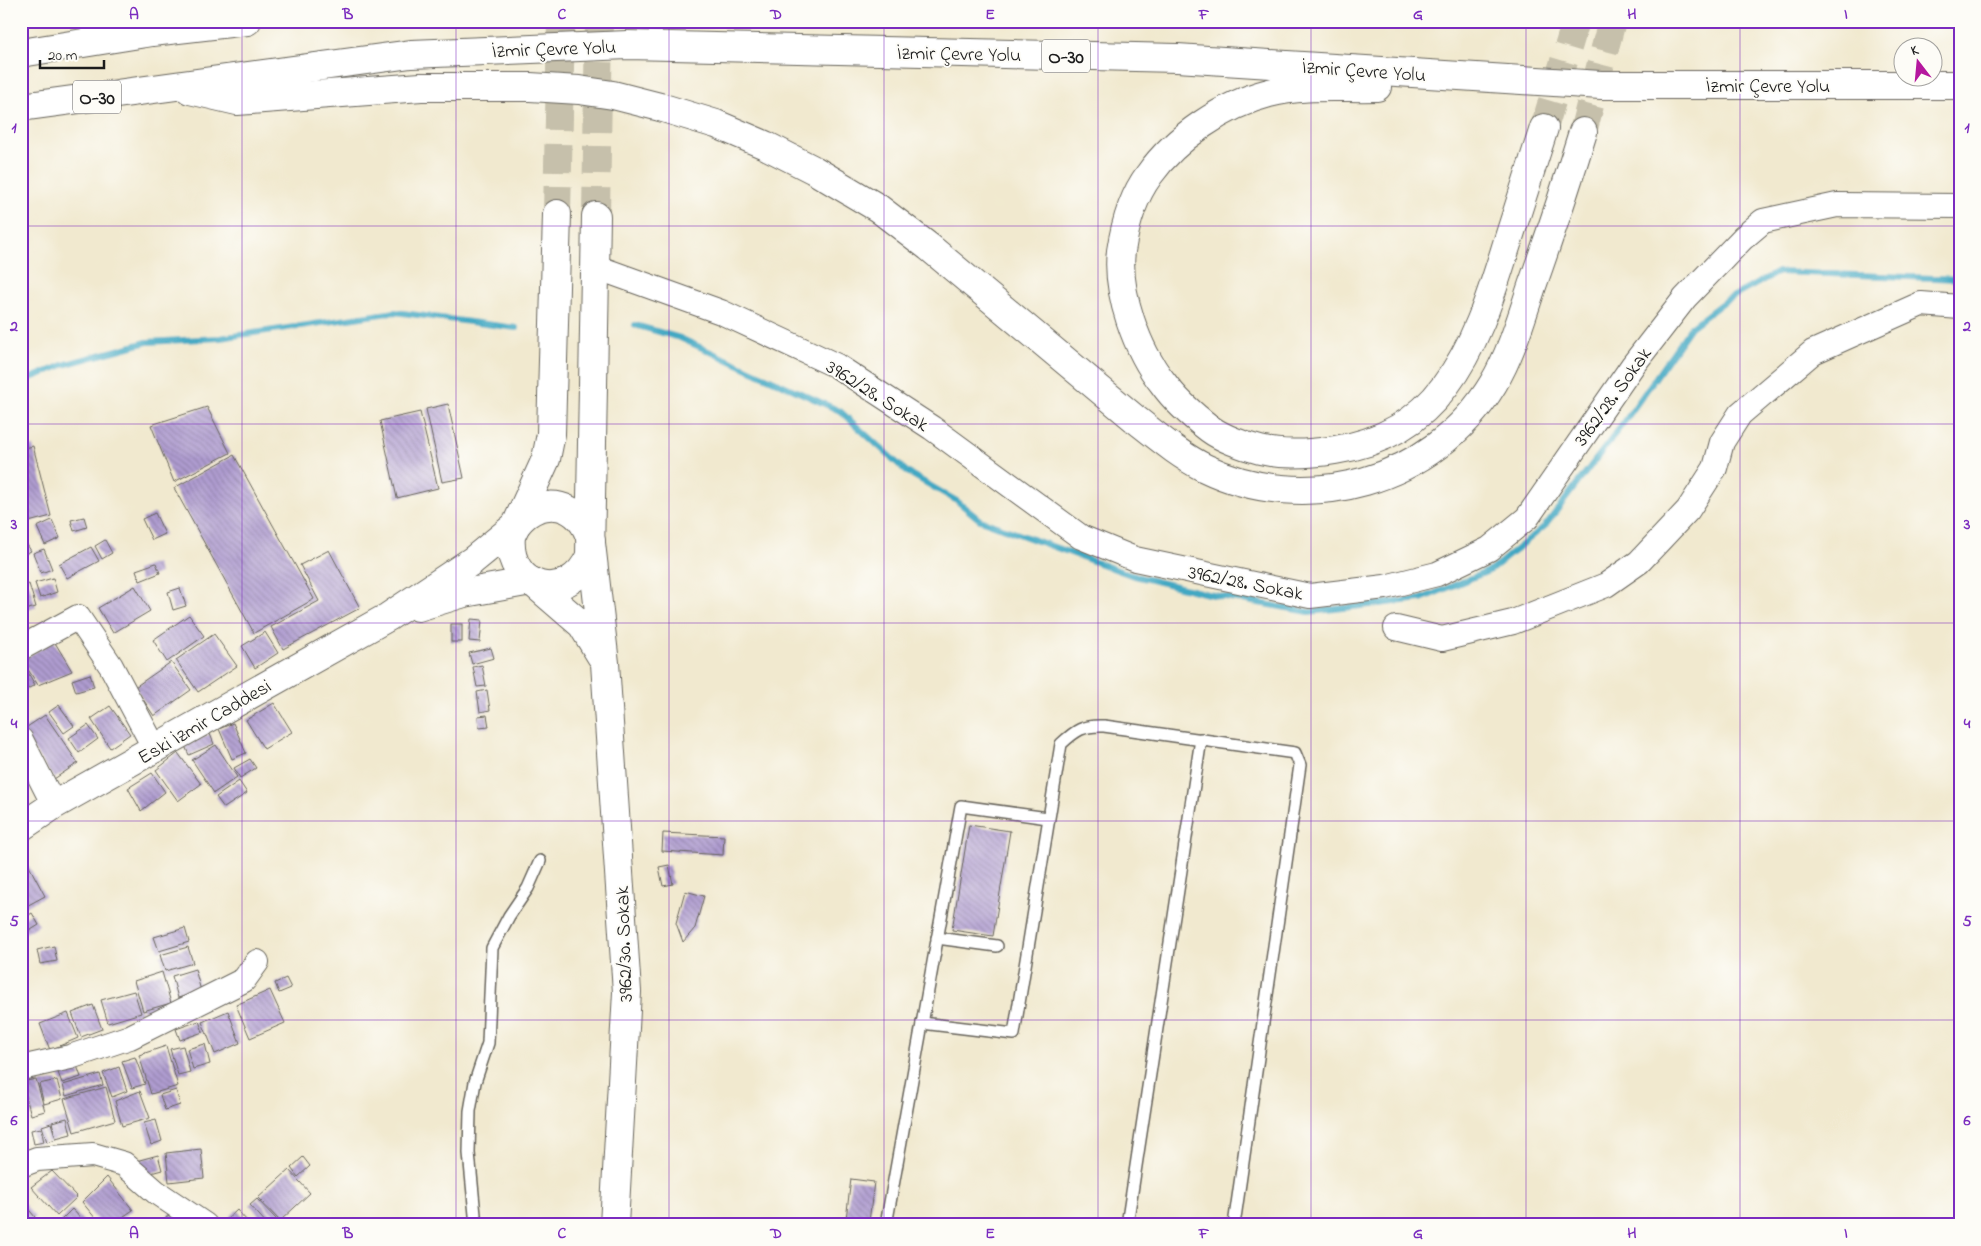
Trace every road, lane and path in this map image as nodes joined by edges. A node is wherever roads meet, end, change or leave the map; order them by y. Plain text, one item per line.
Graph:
1 (248, 21) edge
2 (21, 53) edge
3 (1601, 85) junction
4 (1960, 85) edge
5 (174, 86) junction
6 (21, 107) edge
7 (1544, 128) tunnel mouth
8 (1583, 132) tunnel mouth
9 (1960, 206) edge
10 (557, 214) tunnel mouth
11 (596, 216) tunnel mouth
12 (596, 268) junction
13 (1960, 307) edge
14 (516, 525) junction
15 (591, 543) junction
16 (531, 581) junction
17 (388, 617) junction
18 (1396, 628) dead end
19 (21, 648) edge
20 (605, 663) junction
21 (1201, 739) junction
22 (21, 740) edge
23 (155, 749) junction
24 (54, 805) junction
25 (1048, 818) junction
26 (21, 827) edge
27 (540, 862) dead end
28 (937, 938) junction
29 (997, 946) dead end
30 (257, 962) dead end
31 (922, 1023) junction
32 (21, 1068) edge
33 (21, 1166) edge
34 (205, 1225) edge
35 (476, 1225) edge
36 (614, 1225) edge
37 (886, 1225) edge
38 (1127, 1225) edge
39 (1234, 1225) edge

1 - 2 main road
3 - 4 main road, İzmir Çevre Yolu / O-30
3 - 5 main road, İzmir Çevre Yolu / O-30
3 - 7 main road
5 - 6 main road, İzmir Çevre Yolu / O-30
5 - 8 main road
9 - 12 street, 3962/28. Sokak
10 - 14 main road
11 - 12 main road
12 - 15 main road
13 - 18 street
14 - 15 main road
14 - 16 main road
14 - 17 main road, Eski İzmir Caddesi
15 - 16 main road
15 - 20 main road, 3962/30. Sokak
16 - 17 main road, Eski İzmir Caddesi
16 - 20 main road
17 - 23 main road, Eski İzmir Caddesi
19 - 23 street
20 - 36 main road, 3962/30. Sokak
21 - 25 lane
21 - 38 lane
21 - 39 lane
22 - 24 street
23 - 24 main road, Eski İzmir Caddesi
24 - 26 main road, Eski İzmir Caddesi
25 - 28 lane
25 - 31 lane
27 - 35 lane
28 - 29 lane
28 - 31 lane
30 - 32 street
31 - 37 lane
33 - 34 street

